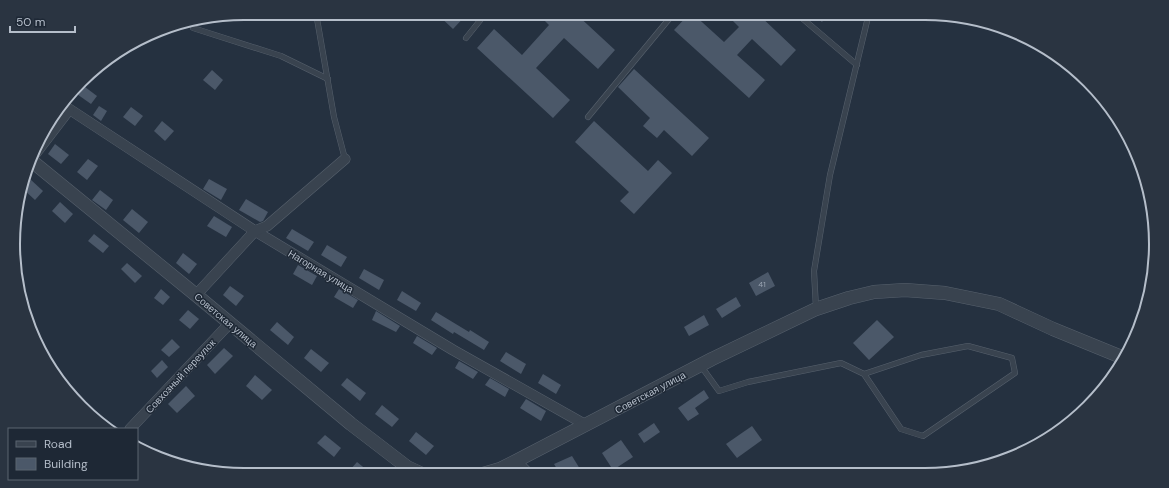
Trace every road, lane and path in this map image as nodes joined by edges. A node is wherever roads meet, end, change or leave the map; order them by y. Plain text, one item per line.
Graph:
1 (317, 20) edge
2 (480, 20) edge
3 (668, 20) edge
4 (804, 20) edge
5 (867, 20) edge
6 (193, 28) dead end
7 (466, 38) dead end
8 (857, 65) junction
9 (328, 79) junction
10 (66, 108) edge
11 (588, 117) dead end
12 (58, 120) edge
13 (58, 120) edge
14 (50, 132) edge
15 (345, 159) joint
16 (35, 164) edge
17 (255, 231) junction
18 (196, 295) junction
19 (816, 310) junction
20 (230, 323) junction
21 (1119, 356) edge
22 (701, 365) junction
23 (864, 374) junction
24 (586, 425) junction
25 (131, 428) edge
26 (516, 461) junction
27 (409, 468) edge
28 (502, 468) edge
29 (523, 468) edge

1 - 9 lane
2 - 7 lane
3 - 11 lane
4 - 8 lane
5 - 8 lane
6 - 9 lane
8 - 19 lane
9 - 15 lane
10 - 12 street
10 - 17 street, Нагорная улица
13 - 14 street
15 - 17 street
16 - 18 street, Советская улица
17 - 18 street
17 - 24 street, Нагорная улица
18 - 20 street, Советская улица
19 - 21 street, Советская улица
19 - 22 street, Советская улица
20 - 25 street, Совхозный переулок
20 - 27 street, Советская улица
22 - 23 lane
22 - 24 street, Советская улица
23 - 23 lane
24 - 26 street, Советская улица
26 - 28 street, Советская улица
26 - 29 street

